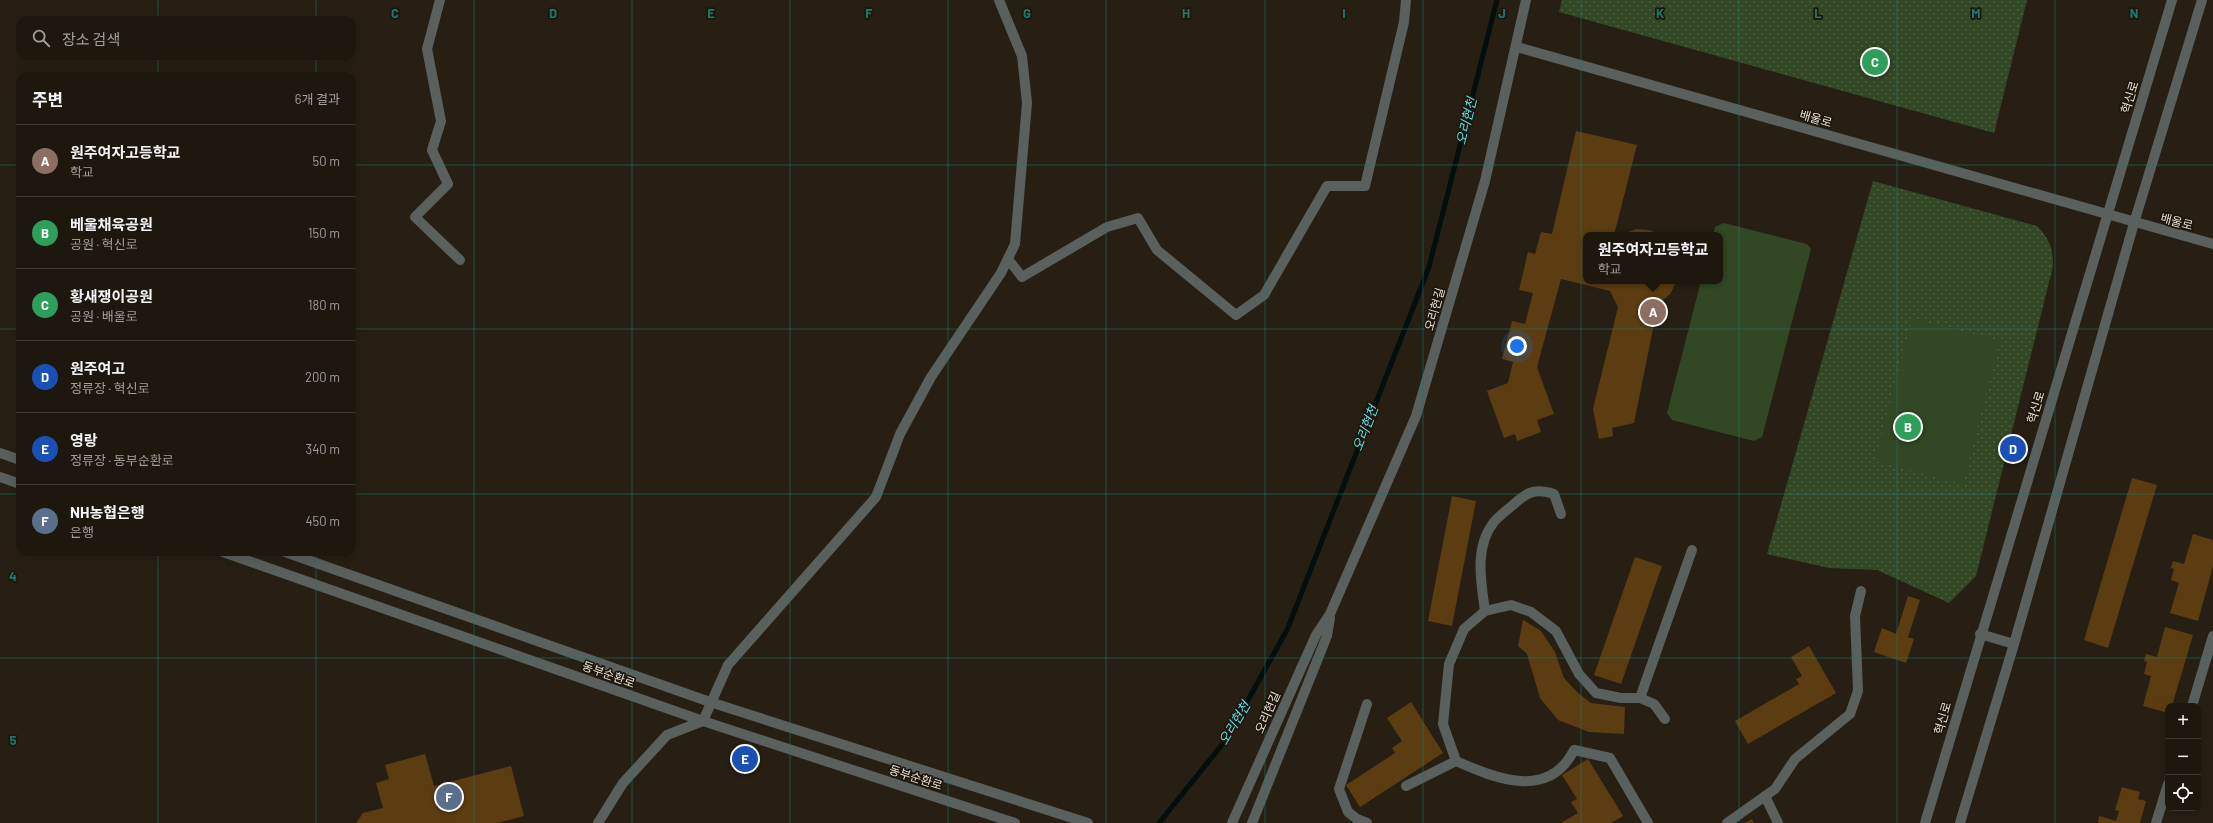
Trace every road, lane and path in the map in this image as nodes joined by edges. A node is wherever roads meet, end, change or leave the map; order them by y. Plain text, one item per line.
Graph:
1 (440, 0) edge
2 (999, 0) edge
3 (1406, 0) edge
4 (1526, 0) edge
5 (2172, 0) edge
6 (2202, 0) edge
7 (1517, 47) junction
8 (2107, 215) junction
9 (2134, 223) junction
10 (2213, 244) edge
11 (1008, 259) junction
12 (460, 260) dead end
13 (0, 453) edge
14 (16, 459) edge
15 (0, 477) edge
16 (16, 483) edge
17 (1561, 514) dead end
18 (1692, 550) dead end
19 (234, 556) edge
20 (296, 556) edge
21 (1861, 591) dead end
22 (1485, 611) junction
23 (1330, 614) junction
24 (1980, 634) junction
25 (2213, 636) edge
26 (2014, 644) junction
27 (1640, 698) junction
28 (710, 702) junction
29 (2193, 703) edge
30 (1367, 704) dead end
31 (1665, 719) dead end
32 (703, 721) junction
33 (1456, 761) junction
34 (1406, 786) dead end
35 (2165, 794) edge
36 (1765, 796) junction
37 (1238, 810) junction
38 (1257, 810) junction
39 (598, 823) edge
40 (1015, 823) edge
41 (1088, 823) edge
42 (1224, 823) edge
43 (1232, 823) edge
44 (1252, 823) edge
45 (1262, 823) edge
46 (1367, 823) edge
47 (1648, 823) edge
48 (1727, 823) edge
49 (1778, 823) edge
50 (1925, 823) edge
51 (1960, 823) edge
52 (2156, 823) edge

1 - 12 street
2 - 11 street
3 - 11 street
4 - 7 street, 오리현길
5 - 8 street, 혁신로
6 - 9 street
7 - 8 street, 배울로
7 - 23 street, 오리현길
8 - 9 street, 배울로
8 - 24 street, 혁신로
9 - 10 street, 배울로
9 - 26 street
11 - 28 street
13 - 14 street
15 - 16 street
17 - 22 street
18 - 27 street
19 - 32 street, 동부순환로
20 - 28 street, 동부순환로
21 - 36 street
22 - 27 street
22 - 33 street
23 - 37 street, 오리현길
23 - 38 street, 오리현길
24 - 26 street
24 - 50 street, 혁신로
25 - 29 street
26 - 51 street
27 - 31 street
28 - 32 street
28 - 41 street, 동부순환로
30 - 46 street
32 - 39 street
32 - 40 street, 동부순환로
33 - 34 street
33 - 47 street
35 - 52 street
36 - 48 street
36 - 49 street
37 - 42 street
37 - 43 street, 오리현길
38 - 44 street, 오리현길
38 - 45 street

